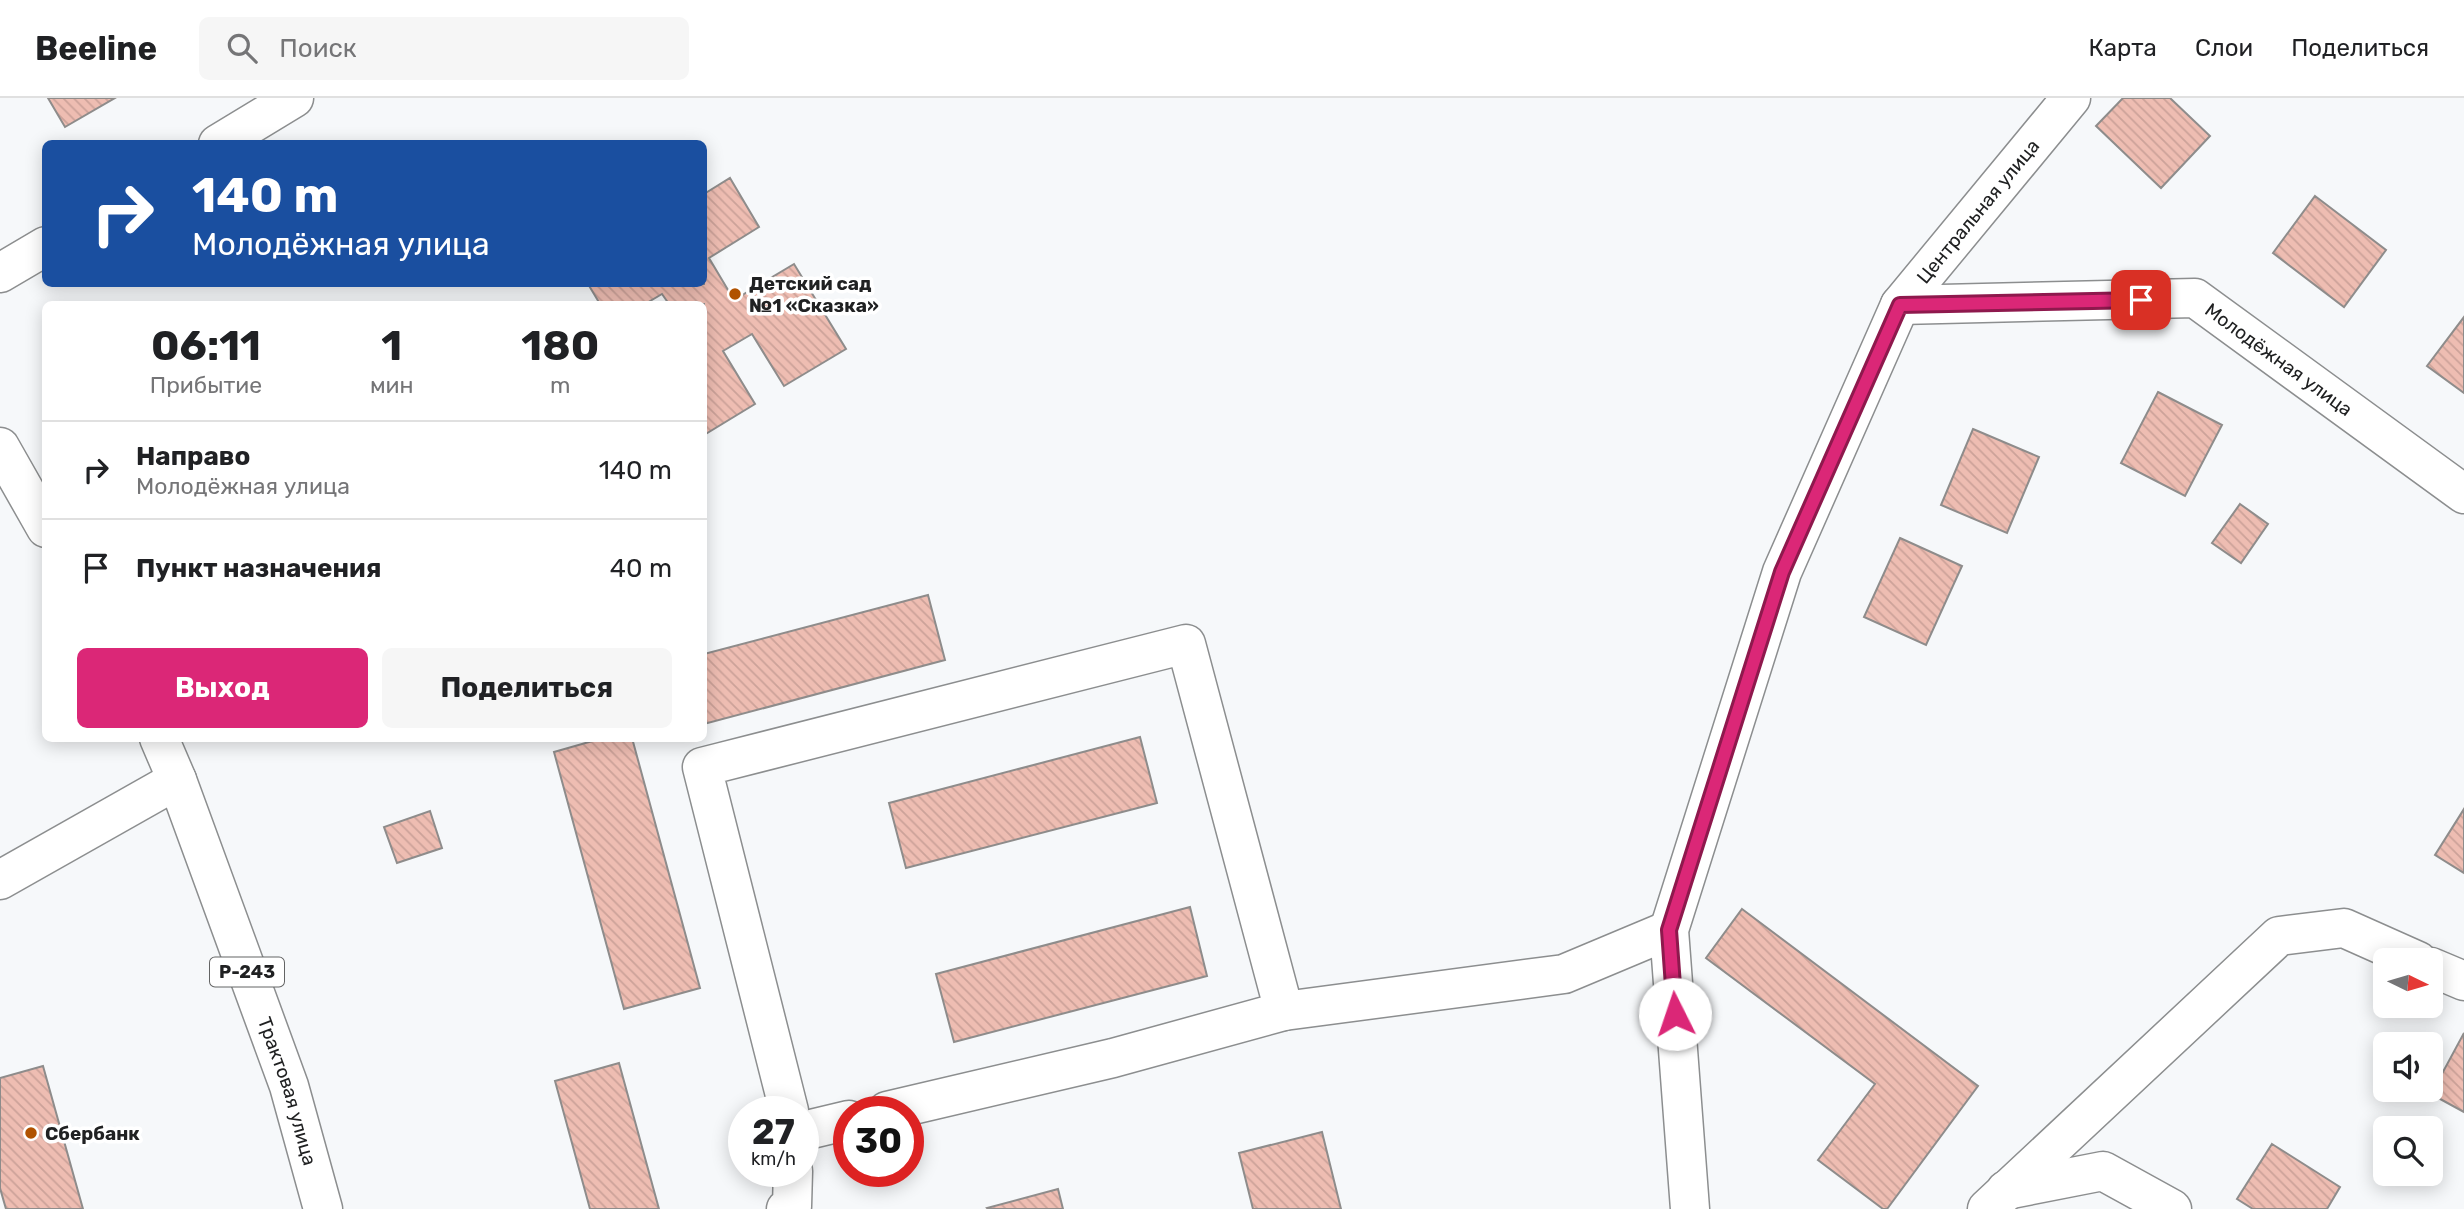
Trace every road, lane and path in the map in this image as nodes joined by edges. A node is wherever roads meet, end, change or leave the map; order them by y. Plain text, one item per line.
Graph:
1 (294, 98) edge
2 (2071, 98) edge
3 (225, 140) edge
4 (42, 248) edge
5 (0, 273) edge
6 (1900, 305) junction
7 (0, 447) edge
8 (2464, 494) edge
9 (42, 521) edge
10 (161, 742) edge
11 (177, 780) junction
12 (0, 880) edge
13 (1669, 930) junction
14 (2388, 948) edge
15 (2443, 972) edge
16 (2464, 981) edge
17 (1284, 1011) junction
18 (785, 1096) edge
19 (924, 1102) edge
20 (793, 1187) edge
21 (1996, 1199) edge
22 (323, 1209) edge
23 (786, 1209) edge
24 (1690, 1209) edge
25 (2172, 1209) edge

1 - 3 main road
2 - 6 main road, Центральная улица
4 - 5 main road
6 - 8 main road, Молодёжная улица
6 - 13 main road, Центральная улица
7 - 9 main road
10 - 11 main road, Трактовая улица / Р-243
11 - 12 main road
11 - 22 main road, Трактовая улица / Р-243
13 - 17 main road
13 - 24 main road, Центральная улица
14 - 21 main road
15 - 16 main road
17 - 18 main road
17 - 19 main road
20 - 23 main road
21 - 25 main road

